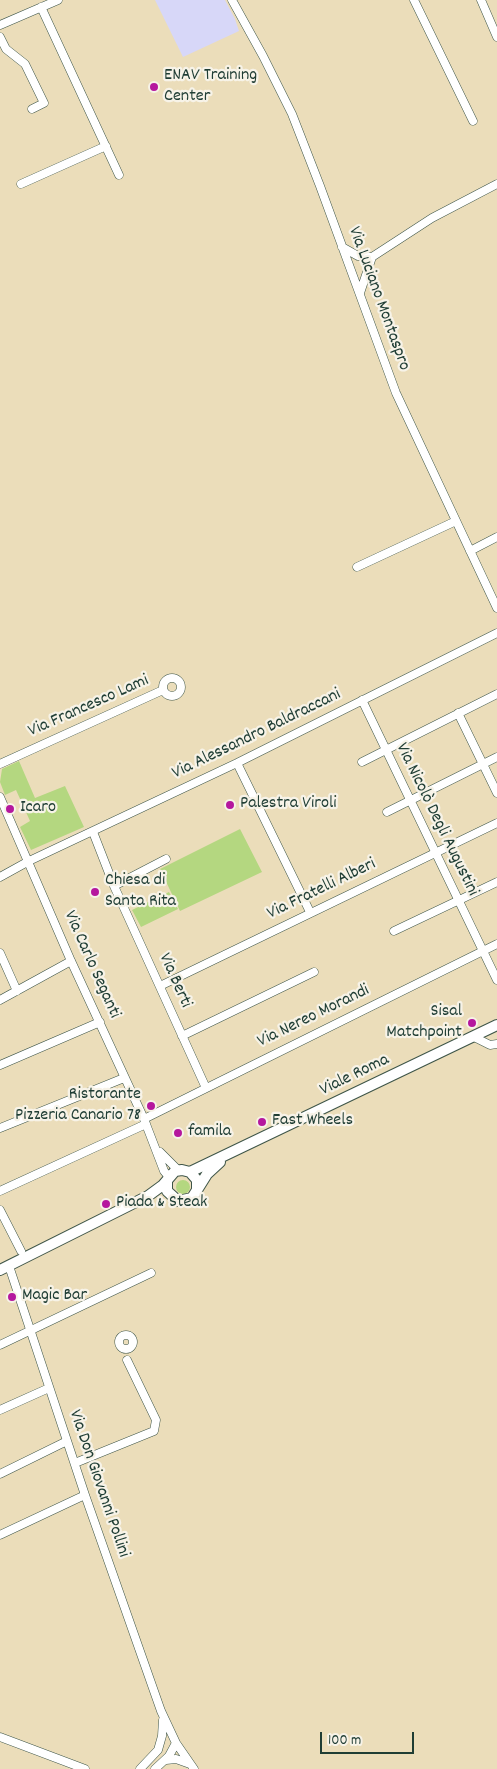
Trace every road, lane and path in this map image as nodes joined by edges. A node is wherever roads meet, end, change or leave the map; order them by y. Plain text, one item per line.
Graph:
1 (58, 0) edge
2 (232, 0) edge
3 (414, 0) edge
4 (481, 0) edge
5 (42, 7) junction
6 (0, 25) edge
7 (0, 37) edge
8 (497, 37) edge
9 (32, 109) dead end
10 (473, 121) dead end
11 (106, 146) junction
12 (119, 175) dead end
13 (21, 184) dead end
14 (497, 184) edge
15 (342, 246) junction
16 (363, 257) junction
17 (371, 261) junction
18 (351, 269) junction
19 (360, 294) junction
20 (456, 521) junction
21 (497, 538) edge
22 (470, 551) junction
23 (357, 567) dead end
24 (497, 608) edge
25 (497, 633) edge
26 (163, 690) dead end
27 (497, 694) edge
28 (362, 700) junction
29 (458, 713) junction
30 (385, 750) junction
31 (497, 757) edge
32 (362, 762) dead end
33 (237, 763) junction
34 (0, 764) edge
35 (482, 764) junction
36 (497, 792) edge
37 (0, 798) edge
38 (410, 800) junction
39 (387, 812) dead end
40 (497, 823) edge
41 (93, 832) junction
42 (436, 853) junction
43 (166, 860) dead end
44 (29, 861) junction
45 (0, 877) edge
46 (497, 882) edge
47 (114, 886) junction
48 (459, 900) junction
49 (310, 912) junction
50 (394, 931) dead end
51 (497, 944) edge
52 (483, 950) junction
53 (0, 953) edge
54 (71, 961) junction
55 (314, 972) dead end
56 (497, 980) edge
57 (160, 986) junction
58 (17, 991) junction
59 (0, 1000) edge
60 (100, 1022) junction
61 (497, 1025) edge
62 (182, 1036) junction
63 (474, 1037) junction
64 (497, 1044) edge
65 (0, 1065) edge
66 (124, 1078) junction
67 (206, 1088) junction
68 (145, 1122) junction
69 (0, 1128) edge
70 (155, 1145) junction
71 (227, 1156) junction
72 (178, 1170) junction
73 (190, 1172) junction
74 (168, 1179) junction
75 (197, 1190) junction
76 (0, 1191) edge
77 (174, 1199) junction
78 (135, 1203) junction
79 (0, 1210) edge
80 (21, 1251) dead end
81 (4, 1268) edge
82 (151, 1273) dead end
83 (32, 1332) junction
84 (0, 1345) edge
85 (124, 1348) dead end
86 (49, 1388) junction
87 (0, 1410) edge
88 (67, 1440) junction
89 (75, 1463) junction
90 (0, 1474) edge
91 (85, 1495) junction
92 (0, 1535) edge
93 (161, 1711) junction
94 (0, 1737) edge
95 (176, 1743) junction
96 (158, 1750) junction
97 (166, 1760) junction
98 (193, 1767) edge
99 (85, 1769) edge
100 (140, 1769) edge
101 (155, 1769) edge

1 - 5 street
2 - 15 street, Via Luciano Montaspro
3 - 10 street
4 - 8 street
5 - 6 street
5 - 11 street
7 - 9 street
11 - 12 street
11 - 13 street
14 - 17 street
15 - 16 street
15 - 18 street, Via Luciano Montaspro
16 - 17 street
16 - 18 street
17 - 18 street
17 - 19 street
18 - 19 street, Via Luciano Montaspro
19 - 20 street, Via Luciano Montaspro
20 - 22 street, Via Luciano Montaspro
20 - 23 street
21 - 22 street
22 - 24 street, Via Luciano Montaspro
25 - 28 street, Via Alessandro Baldraccani
26 - 34 street, Via Francesco Lami
27 - 29 street
28 - 30 street, Via Nicolò Degli Augustini
28 - 33 street, Via Alessandro Baldraccani
29 - 30 street
29 - 35 street
30 - 32 street
30 - 38 street, Via Nicolò Degli Augustini
31 - 35 street
33 - 41 street, Via Alessandro Baldraccani
33 - 49 street
35 - 36 street
35 - 38 street
37 - 44 street, Via Carlo Seganti
38 - 39 street
38 - 42 street, Via Nicolò Degli Augustini
40 - 42 street, Via Fratelli Alberi
41 - 44 street, Via Alessandro Baldraccani
41 - 47 street, Via Berti
42 - 48 street, Via Nicolò Degli Augustini
42 - 49 street, Via Fratelli Alberi
43 - 47 street
44 - 45 street, Via Alessandro Baldraccani
44 - 54 street, Via Carlo Seganti
46 - 48 street
47 - 57 street, Via Berti
48 - 50 street
48 - 52 street, Via Nicolò Degli Augustini
49 - 57 street, Via Fratelli Alberi
51 - 52 street, Via Nereo Morandi
52 - 56 street, Via Nicolò Degli Augustini
52 - 67 street, Via Nereo Morandi
53 - 58 street
54 - 58 street
54 - 60 street, Via Carlo Seganti
55 - 62 street
57 - 62 street, Via Berti
58 - 59 street
60 - 65 street
60 - 66 street, Via Carlo Seganti
61 - 63 main road, Viale Roma
62 - 67 street, Via Berti
63 - 64 street
63 - 71 main road, Viale Roma
66 - 68 street, Via Carlo Seganti
66 - 69 street
67 - 68 street, Via Nereo Morandi
68 - 70 street, Via Carlo Seganti
68 - 76 street, Via Nereo Morandi
70 - 72 street, Via Carlo Seganti
70 - 74 street, Via Carlo Seganti
71 - 73 main road, Viale Roma
71 - 75 main road, Viale Roma
72 - 73 main road
72 - 74 main road
73 - 75 main road
74 - 77 main road
74 - 78 main road
75 - 77 main road
77 - 78 main road
78 - 81 main road
79 - 80 street
81 - 83 street, Via Don Giovanni Pollini
82 - 83 street
83 - 84 street
83 - 86 street, Via Don Giovanni Pollini
85 - 89 street
86 - 87 street
86 - 88 street, Via Don Giovanni Pollini
88 - 89 street, Via Don Giovanni Pollini
88 - 90 street
89 - 91 street, Via Don Giovanni Pollini
91 - 92 street
91 - 93 street, Via Don Giovanni Pollini
93 - 95 street, Via Don Giovanni Pollini
93 - 96 street, Via Don Giovanni Pollini
94 - 99 street
95 - 96 street
95 - 97 street
95 - 98 street, Via Don Giovanni Pollini
96 - 100 street
97 - 98 street
97 - 101 street

